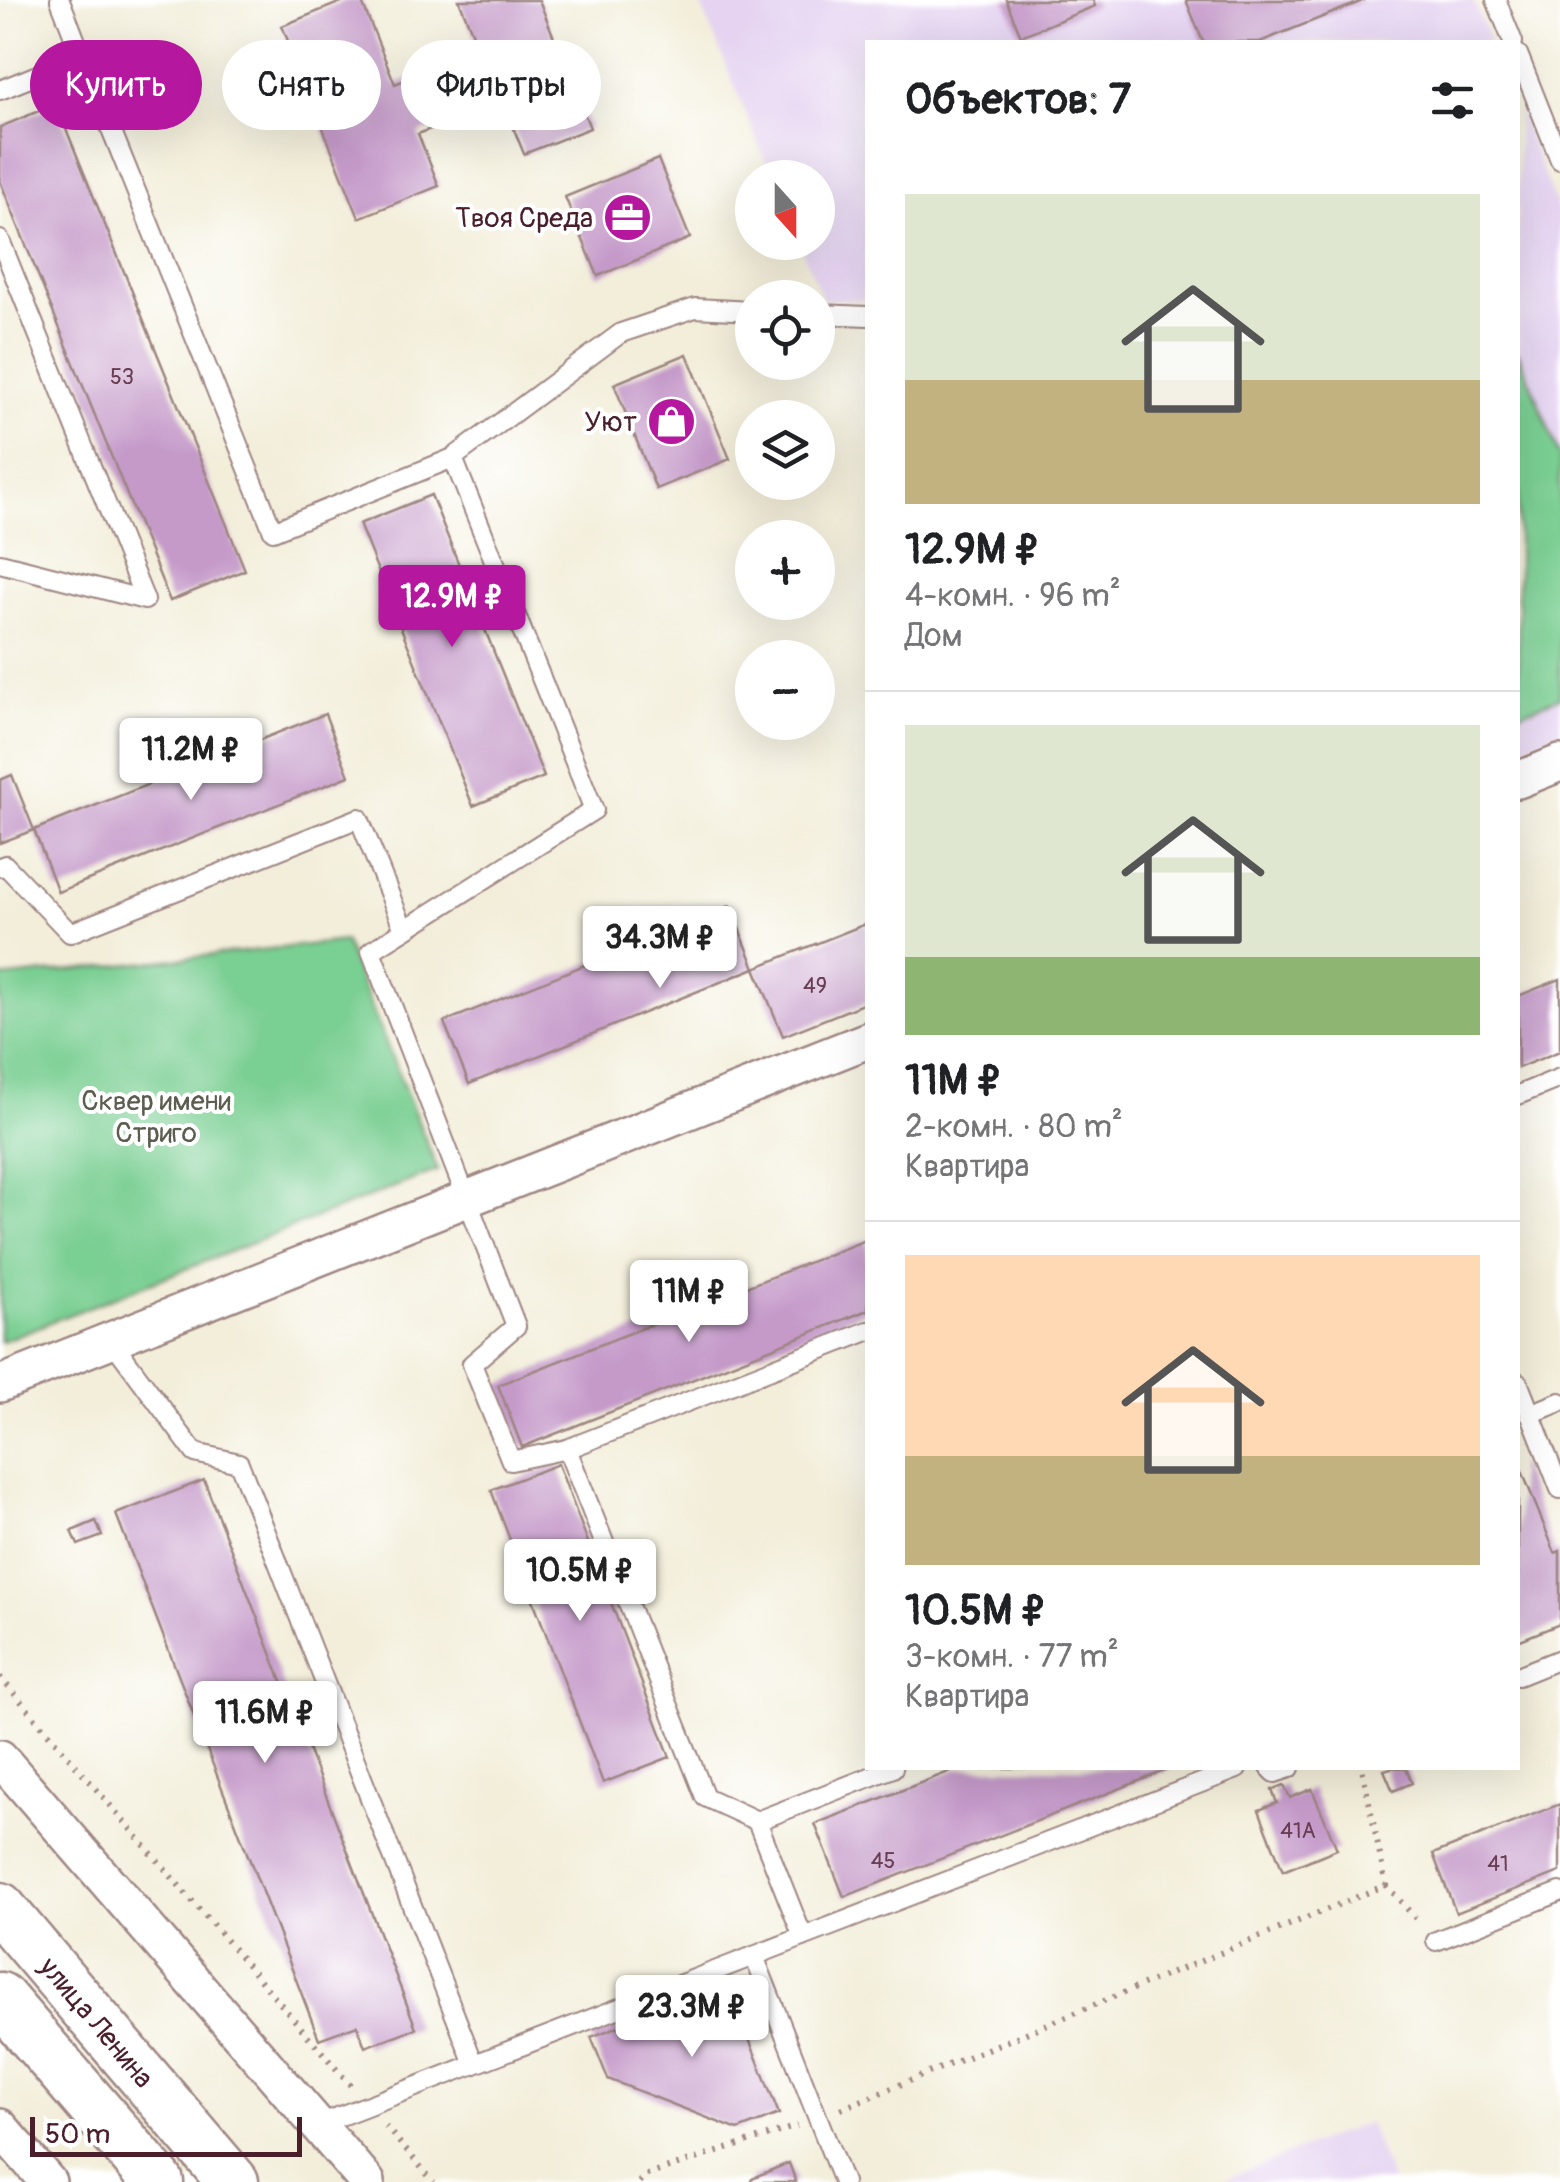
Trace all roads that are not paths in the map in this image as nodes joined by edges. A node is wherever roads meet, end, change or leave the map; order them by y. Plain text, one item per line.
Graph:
1 (60, 0) edge
2 (1496, 0) edge
3 (75, 40) edge
4 (1512, 40) edge
5 (1520, 59) edge
6 (30, 78) edge
7 (0, 90) edge
8 (111, 130) edge
9 (1560, 160) edge
10 (0, 240) edge
11 (735, 310) edge
12 (835, 315) edge
13 (865, 316) edge
14 (453, 458) junction
15 (0, 563) edge
16 (1560, 763) edge
17 (1520, 779) edge
18 (0, 867) edge
19 (404, 930) junction
20 (865, 1041) edge
21 (1560, 1078) edge
22 (1520, 1094) edge
23 (470, 1198) junction
24 (865, 1331) edge
25 (112, 1341) junction
26 (0, 1384) edge
27 (1520, 1387) edge
28 (1560, 1402) edge
29 (1530, 1414) junction
30 (568, 1449) junction
31 (1560, 1489) edge
32 (1560, 1659) edge
33 (1520, 1675) edge
34 (0, 1758) edge
35 (887, 1770) edge
36 (1232, 1770) edge
37 (758, 1821) junction
38 (1560, 1892) edge
39 (0, 1908) edge
40 (803, 1936) junction
41 (1436, 1941) road end
42 (754, 1956) junction
43 (0, 1998) edge
44 (474, 2064) junction
45 (317, 2125) junction
46 (0, 2127) edge
47 (48, 2182) edge
48 (158, 2182) edge
49 (233, 2182) edge
50 (367, 2182) edge
51 (843, 2182) edge

1 - 3 lane
2 - 4 lane
5 - 9 lane
6 - 7 lane
8 - 14 lane
10 - 15 lane
11 - 14 lane
12 - 13 lane
14 - 19 lane
16 - 17 street
18 - 19 lane
19 - 23 lane
20 - 23 street
21 - 22 lane
23 - 25 street
23 - 30 lane
24 - 30 lane
25 - 26 street
25 - 44 lane
27 - 29 lane
28 - 29 lane
29 - 31 lane
30 - 37 lane
32 - 33 lane
34 - 45 street
35 - 37 lane
36 - 40 lane
37 - 40 lane
38 - 41 lane
39 - 49 main road, улица Ленина
40 - 42 lane
42 - 44 lane
42 - 51 lane
43 - 48 main road, улица Ленина
44 - 45 lane
45 - 50 street
46 - 47 street

